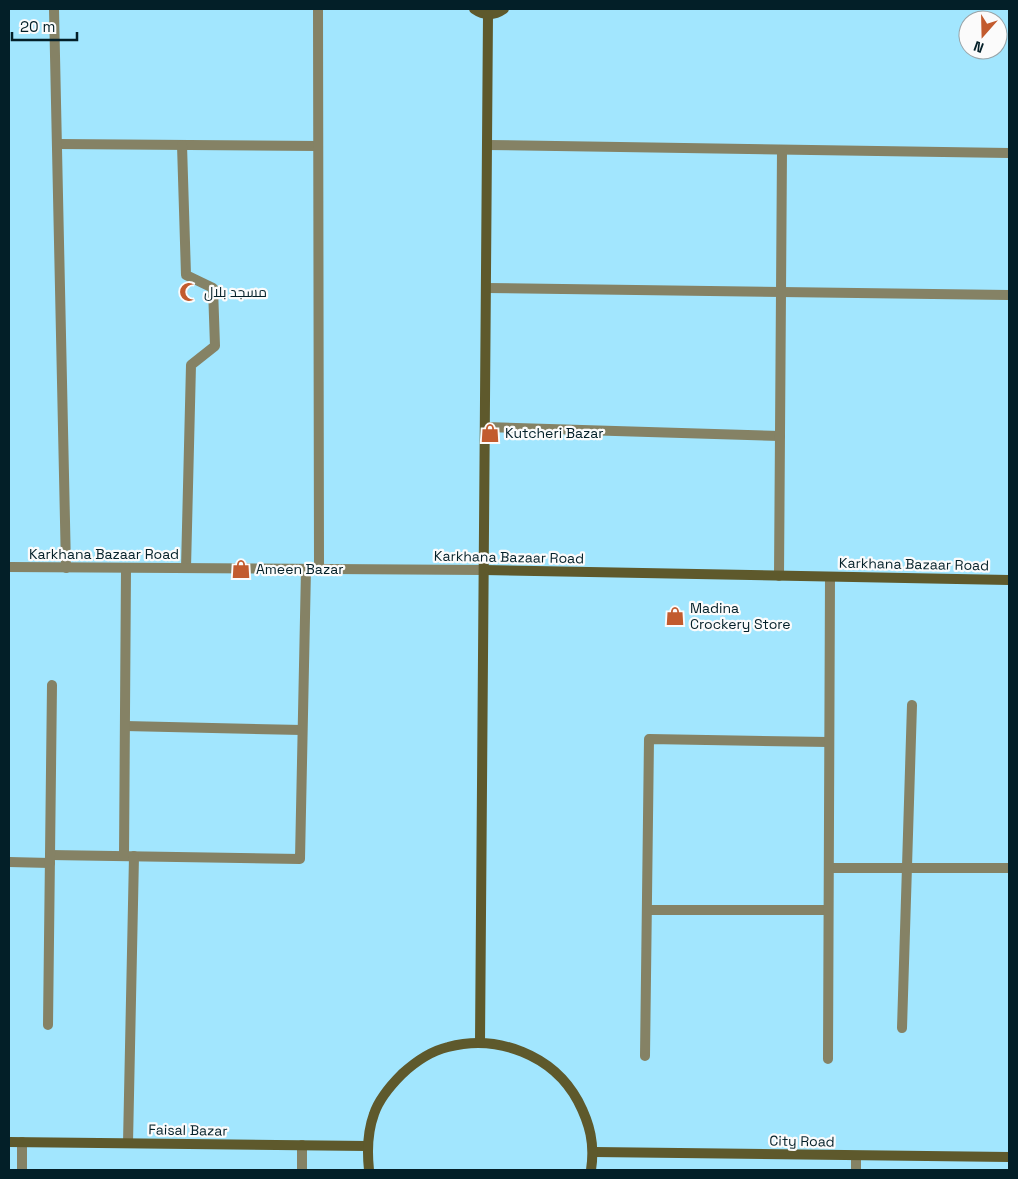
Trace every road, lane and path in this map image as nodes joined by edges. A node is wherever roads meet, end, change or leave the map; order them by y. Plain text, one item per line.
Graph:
1 (54, 9) edge
2 (318, 9) edge
3 (474, 9) edge
4 (504, 9) edge
5 (488, 15) junction
6 (57, 144) junction
7 (182, 145) junction
8 (318, 146) junction
9 (487, 146) junction
10 (782, 150) junction
11 (1009, 153) edge
12 (486, 288) junction
13 (781, 291) junction
14 (1009, 295) edge
15 (485, 427) junction
16 (780, 436) junction
17 (9, 567) edge
18 (66, 568) junction
19 (126, 568) junction
20 (186, 568) junction
21 (306, 569) junction
22 (318, 569) junction
23 (484, 570) junction
24 (779, 576) junction
25 (830, 576) junction
26 (1009, 580) edge
27 (52, 685) dead end
28 (912, 705) dead end
29 (125, 726) junction
30 (302, 730) junction
31 (829, 742) junction
32 (129, 856) junction
33 (50, 859) junction
34 (9, 862) edge
35 (829, 868) junction
36 (907, 868) junction
37 (1009, 868) edge
38 (647, 910) junction
39 (828, 910) junction
40 (48, 1025) dead end
41 (902, 1028) dead end
42 (480, 1042) junction
43 (645, 1056) dead end
44 (828, 1059) dead end
45 (9, 1142) edge
46 (22, 1142) junction
47 (128, 1143) junction
48 (302, 1145) junction
49 (367, 1146) junction
50 (594, 1152) junction
51 (856, 1156) junction
52 (1009, 1157) edge
53 (22, 1170) edge
54 (302, 1170) edge
55 (369, 1170) edge
56 (591, 1170) edge
57 (856, 1170) edge

1 - 6 street
2 - 8 street
3 - 5 main road
4 - 5 main road
5 - 9 main road
6 - 7 street
6 - 18 street
7 - 8 street
7 - 20 street
8 - 22 street
9 - 10 street
9 - 12 main road
10 - 11 street
10 - 13 street
12 - 13 street
12 - 15 main road
13 - 14 street
13 - 16 street
15 - 16 street
15 - 23 main road
16 - 24 street
17 - 18 street, Karkhana Bazaar Road
18 - 19 street, Karkhana Bazaar Road
19 - 20 street, Karkhana Bazaar Road
19 - 29 street
20 - 21 street, Karkhana Bazaar Road
21 - 22 street, Karkhana Bazaar Road
21 - 30 street
22 - 23 street, Karkhana Bazaar Road
23 - 24 main road, Karkhana Bazaar Road
23 - 42 main road
24 - 25 main road, Karkhana Bazaar Road
25 - 26 main road, Karkhana Bazaar Road
25 - 31 street
27 - 33 street
28 - 36 street
29 - 30 street
29 - 32 street
30 - 32 street
31 - 35 street
31 - 38 street
32 - 33 street
32 - 47 street
33 - 34 street
33 - 40 street
35 - 36 street
35 - 39 street
36 - 37 street
36 - 41 street
38 - 39 street
38 - 43 street
39 - 44 street
42 - 49 main road
42 - 50 main road
45 - 46 main road, Faisal Bazar
46 - 47 main road, Faisal Bazar
46 - 53 street
47 - 48 main road, Faisal Bazar
48 - 49 main road, Faisal Bazar
48 - 54 street
49 - 55 main road
50 - 51 main road, City Road
50 - 56 main road
51 - 52 main road, City Road
51 - 57 street

